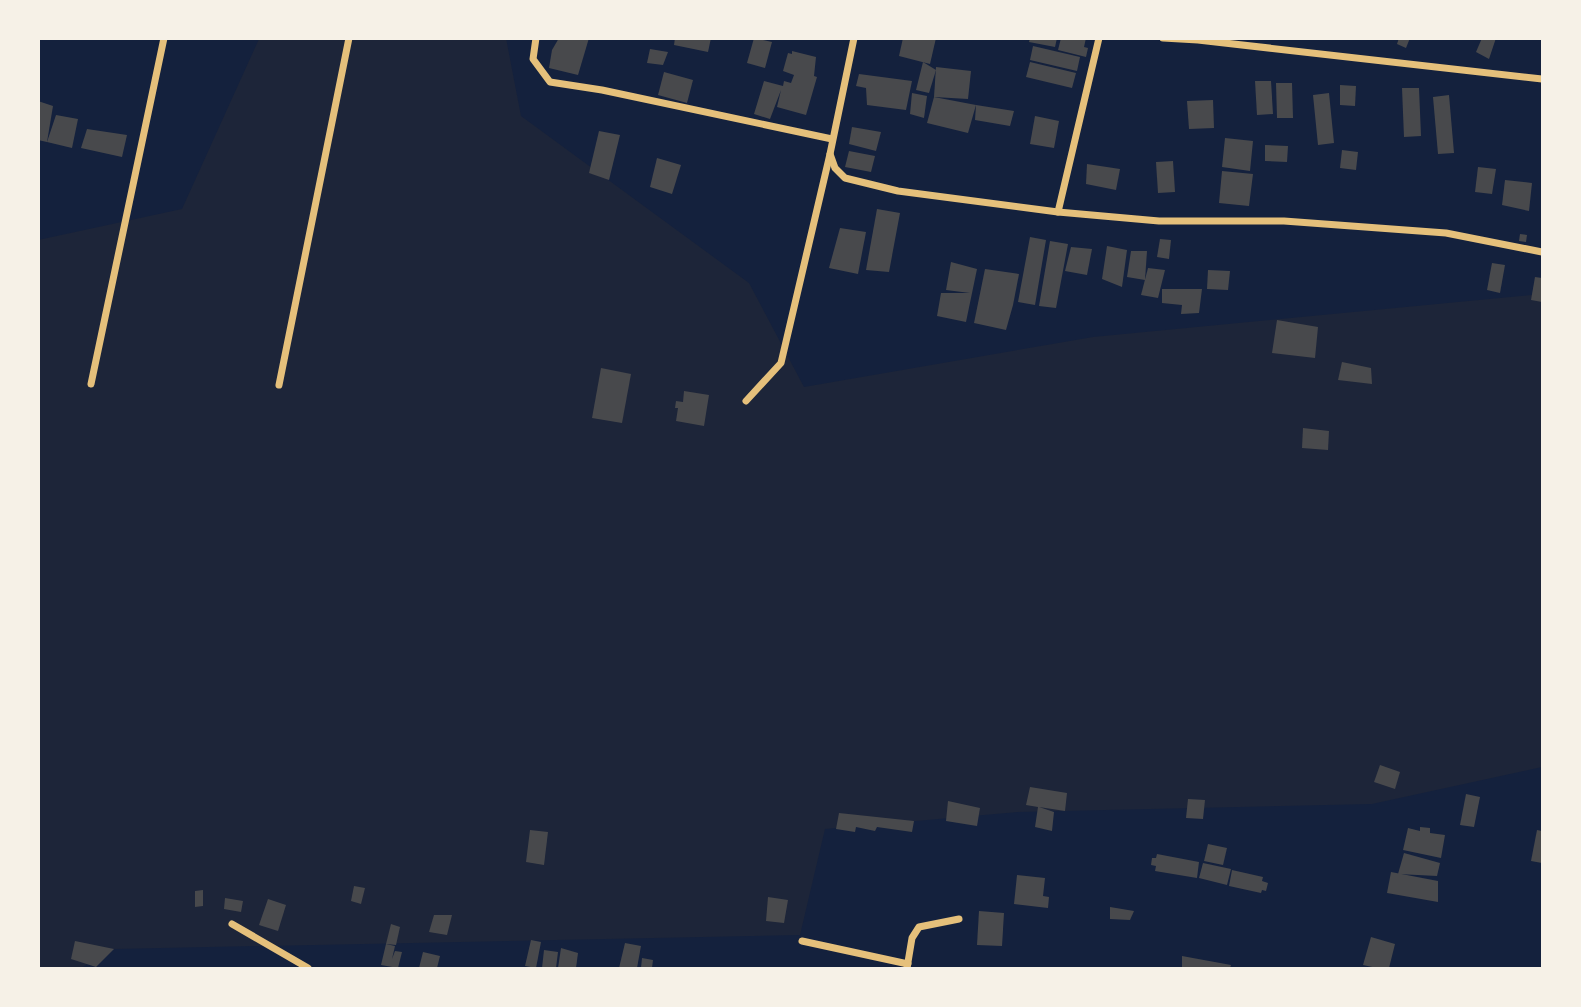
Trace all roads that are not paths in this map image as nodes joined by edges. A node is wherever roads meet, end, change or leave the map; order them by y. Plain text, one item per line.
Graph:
1 (164, 38) edge
2 (349, 38) edge
3 (536, 38) edge
4 (854, 38) edge
5 (1099, 38) edge
6 (1163, 38) edge
7 (1542, 79) edge
8 (832, 139) junction
9 (830, 154) junction
10 (1058, 212) junction
11 (1542, 252) edge
12 (91, 384) dead end
13 (279, 385) dead end
14 (746, 401) dead end
15 (959, 919) dead end
16 (232, 924) dead end
17 (802, 941) dead end
18 (908, 966) edge
19 (309, 968) edge

1 - 12 street
2 - 13 street
3 - 8 street
4 - 8 street
5 - 10 street
6 - 7 street
8 - 9 street
9 - 10 street
9 - 14 street
10 - 11 street
15 - 18 street
16 - 19 street
17 - 18 street

